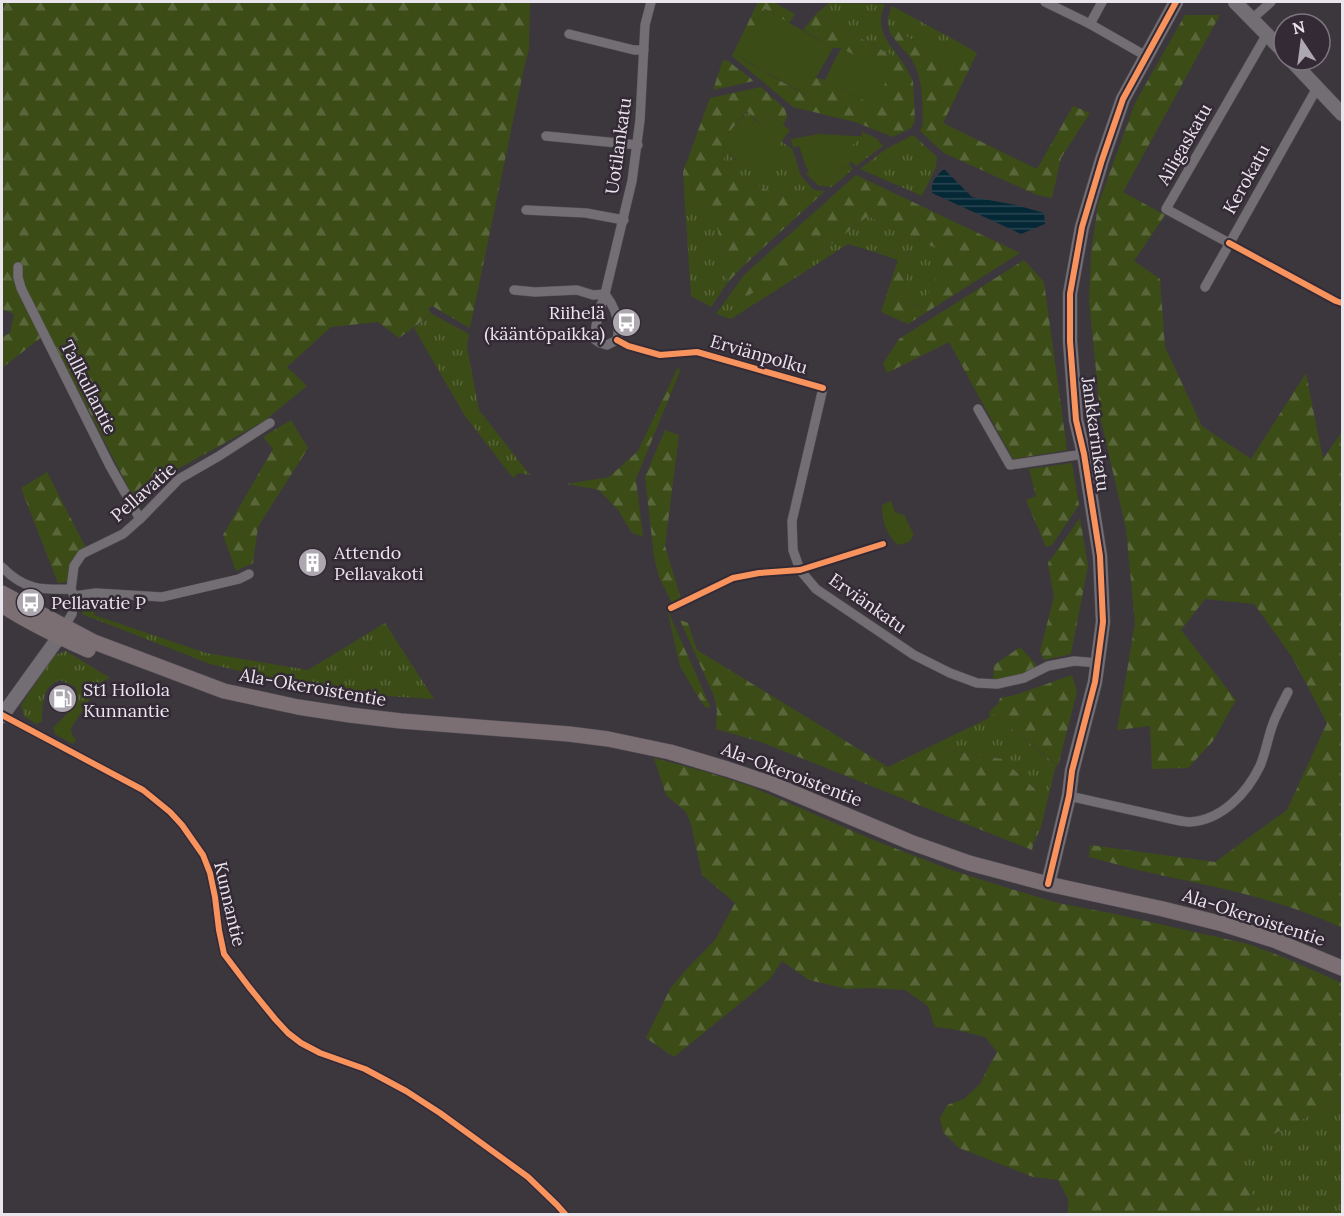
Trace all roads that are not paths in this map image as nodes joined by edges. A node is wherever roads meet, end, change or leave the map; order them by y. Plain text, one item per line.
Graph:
1 (651, 2) edge
2 (1045, 2) edge
3 (1102, 2) edge
4 (1176, 2) edge
5 (1236, 2) edge
6 (1271, 2) edge
7 (1253, 18) junction
8 (1090, 24) junction
9 (568, 34) dead end
10 (1267, 34) junction
11 (1272, 39) edge
12 (644, 50) junction
13 (1146, 56) junction
14 (1302, 72) edge
15 (1317, 88) junction
16 (1342, 114) edge
17 (546, 136) dead end
18 (638, 145) junction
19 (526, 210) dead end
20 (624, 220) junction
21 (1229, 243) junction
22 (18, 267) dead end
23 (1205, 287) dead end
24 (514, 290) dead end
25 (605, 294) junction
26 (823, 388) dead end
27 (978, 409) dead end
28 (270, 423) dead end
29 (1084, 454) junction
30 (140, 519) junction
31 (2, 567) edge
32 (249, 574) dead end
33 (73, 592) junction
34 (2, 593) edge
35 (2, 605) edge
36 (62, 632) junction
37 (1099, 663) junction
38 (1288, 692) dead end
39 (2, 715) edge
40 (1069, 796) junction
41 (1048, 884) junction
42 (1342, 968) edge
43 (565, 1215) edge

1 - 12 street, Uotilankatu
2 - 8 street
3 - 8 street
4 - 13 street, Jankkarinkatu
5 - 7 street
6 - 7 street
7 - 10 street
8 - 13 street
9 - 12 street
10 - 11 street
10 - 21 street, Ailigaskatu
12 - 18 street, Uotilankatu
13 - 29 street, Jankkarinkatu
14 - 15 street
15 - 16 street
15 - 21 street, Kerokatu
17 - 18 street
18 - 20 street, Uotilankatu
19 - 20 street
20 - 25 street, Uotilankatu
21 - 23 street, Kerokatu
22 - 30 street, Tallkullantie
24 - 25 street
25 - 25 street, Uotilankatu
26 - 37 street, Erviänkatu
27 - 29 street
28 - 30 street, Pellavatie
29 - 37 street, Jankkarinkatu
30 - 33 street, Pellavatie
31 - 33 street
32 - 33 street
33 - 36 street, Pellavatie
34 - 36 main road, Ala-Okeroistentie
35 - 36 main road, Ala-Okeroistentie
36 - 39 street
36 - 41 main road, Ala-Okeroistentie
37 - 40 street, Jankkarinkatu
38 - 40 street
39 - 43 street, Kunnantie
40 - 41 street, Jankkarinkatu
41 - 42 main road, Ala-Okeroistentie

